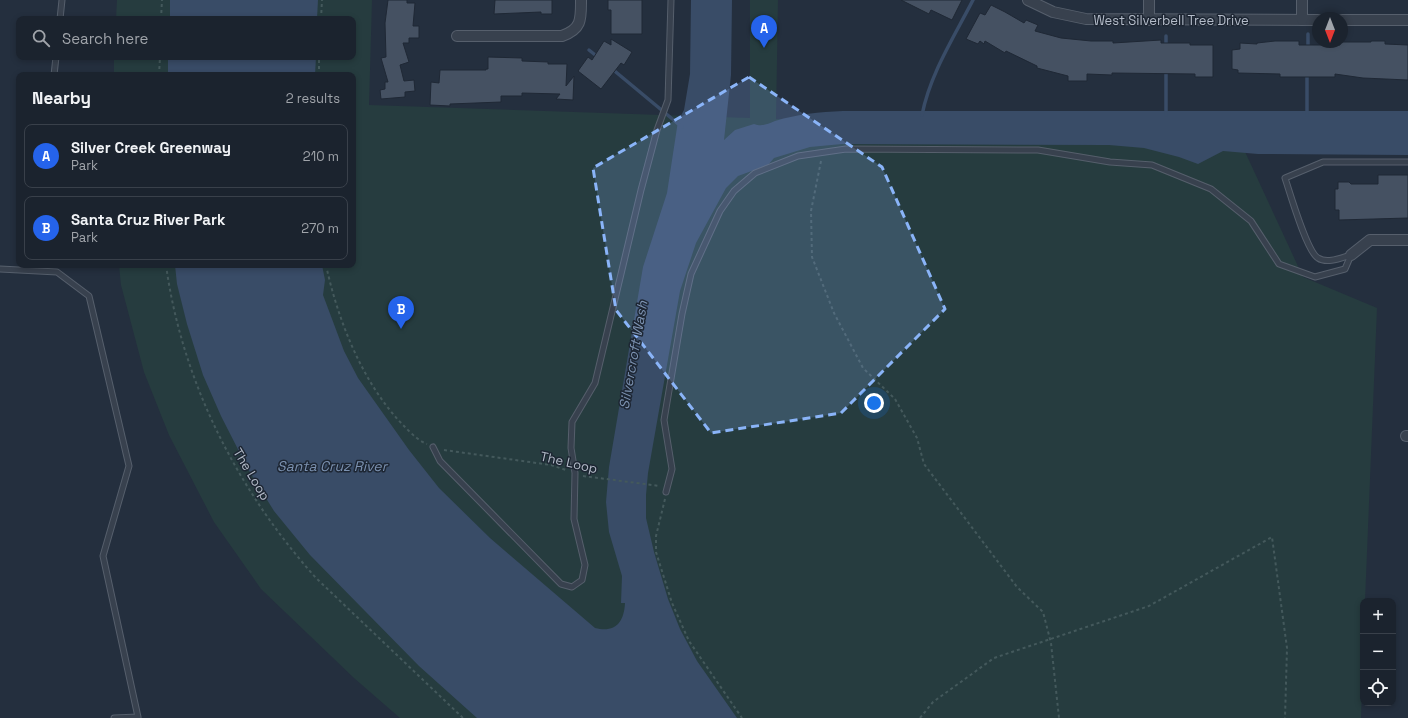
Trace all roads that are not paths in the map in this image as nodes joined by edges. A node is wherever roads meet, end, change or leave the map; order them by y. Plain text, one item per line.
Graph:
1 (62, 0) edge
2 (581, 0) edge
3 (671, 0) edge
4 (1028, 0) edge
5 (1149, 0) edge
6 (1302, 0) edge
7 (60, 16) edge
8 (1149, 20) junction
9 (1302, 20) junction
10 (1312, 20) edge
11 (1348, 20) edge
12 (1408, 20) edge
13 (457, 36) dead end
14 (56, 60) edge
15 (54, 72) edge
16 (1408, 162) edge
17 (1408, 240) edge
18 (1351, 255) junction
19 (35, 268) edge
20 (0, 269) edge
21 (433, 447) road end
22 (666, 492) road end
23 (114, 718) edge

1 - 7 lane
2 - 13 street
3 - 21 lane
4 - 8 street, West Silverbell Tree Drive
5 - 8 street
6 - 9 street
8 - 9 street, West Silverbell Tree Drive
9 - 10 street, West Silverbell Tree Drive
11 - 12 street
14 - 15 lane
16 - 18 lane
17 - 18 street
18 - 22 lane
19 - 20 lane
19 - 23 lane

